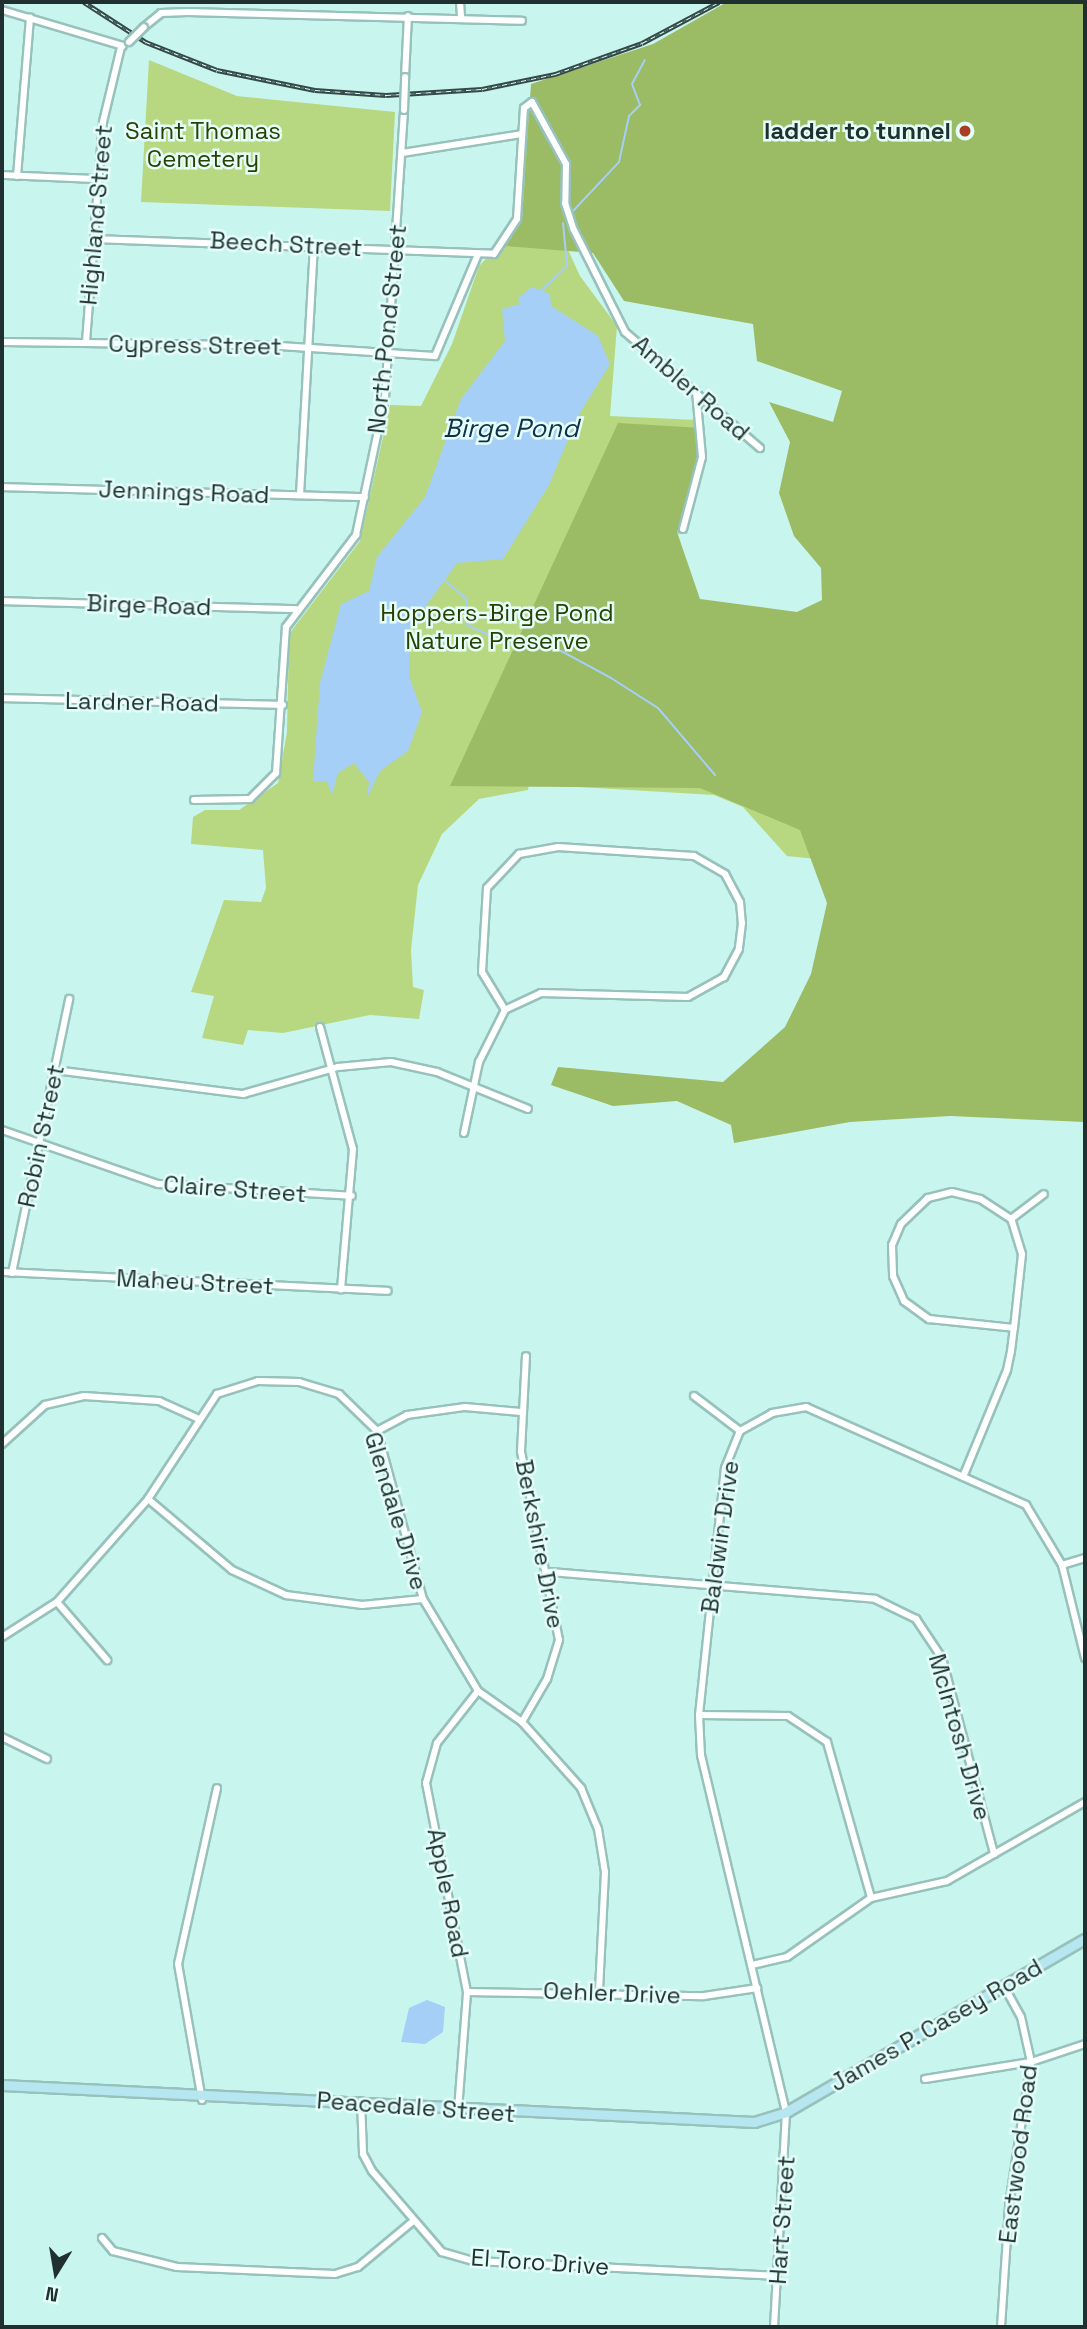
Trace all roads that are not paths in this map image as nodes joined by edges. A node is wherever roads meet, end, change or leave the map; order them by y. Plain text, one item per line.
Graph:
1 (164, 2) edge
2 (259, 2) edge
3 (460, 2) edge
4 (2, 10) edge
5 (260, 12) junction
6 (164, 13) junction
7 (408, 16) junction
8 (30, 18) junction
9 (461, 18) junction
10 (522, 20) dead end
11 (121, 47) junction
12 (522, 134) junction
13 (402, 153) junction
14 (2, 176) edge
15 (17, 176) junction
16 (98, 179) junction
17 (94, 239) junction
18 (314, 245) junction
19 (396, 250) junction
20 (478, 254) junction
21 (2, 342) edge
22 (86, 342) junction
23 (307, 348) junction
24 (388, 353) junction
25 (696, 391) junction
26 (760, 448) dead end
27 (2, 487) edge
28 (300, 495) junction
29 (365, 497) junction
30 (682, 529) dead end
31 (2, 601) edge
32 (296, 609) junction
33 (2, 698) edge
34 (283, 705) junction
35 (194, 800) dead end
36 (69, 999) dead end
37 (505, 1010) junction
38 (320, 1027) dead end
39 (331, 1069) junction
40 (55, 1070) junction
41 (472, 1086) junction
42 (528, 1109) dead end
43 (2, 1130) edge
44 (464, 1133) dead end
45 (39, 1142) junction
46 (1044, 1194) dead end
47 (352, 1196) junction
48 (1011, 1219) junction
49 (2, 1272) edge
50 (12, 1273) junction
51 (341, 1289) junction
52 (388, 1291) dead end
53 (1014, 1328) junction
54 (526, 1356) dead end
55 (694, 1396) dead end
56 (522, 1412) junction
57 (197, 1418) junction
58 (377, 1431) junction
59 (740, 1431) junction
60 (2, 1444) edge
61 (964, 1477) junction
62 (148, 1499) junction
63 (1085, 1558) edge
64 (1062, 1565) junction
65 (550, 1572) junction
66 (712, 1583) junction
67 (423, 1599) junction
68 (57, 1602) junction
69 (2, 1637) edge
70 (1085, 1658) edge
71 (107, 1660) dead end
72 (478, 1691) junction
73 (699, 1715) junction
74 (522, 1722) junction
75 (2, 1737) edge
76 (47, 1759) dead end
77 (217, 1788) dead end
78 (1085, 1802) edge
79 (994, 1854) junction
80 (871, 1898) junction
81 (1085, 1938) edge
82 (752, 1965) junction
83 (1004, 1986) junction
84 (757, 1988) junction
85 (599, 1990) junction
86 (467, 1992) junction
87 (1085, 2044) edge
88 (1031, 2062) junction
89 (925, 2079) dead end
90 (2, 2085) edge
91 (361, 2099) junction
92 (202, 2100) junction
93 (458, 2110) junction
94 (786, 2112) junction
95 (412, 2222) junction
96 (102, 2238) dead end
97 (777, 2276) junction
98 (774, 2327) edge
99 (1001, 2327) edge

1 - 6 street
2 - 5 street
3 - 9 street
4 - 8 street
5 - 6 street
5 - 7 street
6 - 11 street, bridge
7 - 9 street
7 - 13 street, North Pond Street, bridge
8 - 11 street
8 - 15 street
9 - 10 street
11 - 16 street, Highland Street
12 - 13 street
12 - 20 street
12 - 25 street, Ambler Road
13 - 19 street, North Pond Street
14 - 15 street
15 - 16 street
16 - 17 street, Highland Street
17 - 18 street, Beech Street
17 - 22 street, Highland Street
18 - 19 street, Beech Street
18 - 23 street
19 - 20 street, Beech Street
19 - 24 street, North Pond Street
20 - 24 street, Cypress Street
21 - 22 street, Cypress Street
22 - 23 street, Cypress Street
23 - 24 street, Cypress Street
23 - 28 street
24 - 29 street, North Pond Street
25 - 26 street, Ambler Road
25 - 30 street
27 - 28 street, Jennings Road
28 - 29 street, Jennings Road
29 - 32 street, North Pond Street
31 - 32 street, Birge Road
32 - 34 street, North Pond Street
33 - 34 street, Lardner Road
34 - 35 street, North Pond Street
36 - 40 street, Robin Street
37 - 37 street
37 - 41 street
38 - 39 street
39 - 40 street
39 - 41 street
39 - 47 street
40 - 45 street, Robin Street
41 - 42 street
41 - 44 street
43 - 45 street, Claire Street
45 - 47 street, Claire Street
45 - 50 street, Robin Street
46 - 48 street
47 - 51 street
48 - 53 street
48 - 53 street
49 - 50 street, Maheu Street
50 - 51 street, Maheu Street
51 - 52 street, Maheu Street
53 - 61 street
54 - 56 street, Berkshire Drive
55 - 59 street
56 - 58 street
56 - 65 street, Berkshire Drive
57 - 58 street, Glendale Drive
57 - 60 street
57 - 62 street, Glendale Drive
58 - 67 street, Glendale Drive
59 - 61 street, Baldwin Drive
59 - 66 street, Baldwin Drive
61 - 64 street, Baldwin Drive
62 - 67 street
62 - 68 street, Glendale Drive
63 - 64 street
64 - 70 street, Baldwin Drive
65 - 66 street, McIntosh Drive
65 - 74 street, Berkshire Drive
66 - 73 street, Baldwin Drive
66 - 79 street, McIntosh Drive
67 - 72 street, Glendale Drive
68 - 69 street, Glendale Drive
68 - 71 street
72 - 74 street, Glendale Drive
72 - 86 street, Apple Road
73 - 80 street
73 - 82 street, Baldwin Drive
74 - 85 street, Glendale Drive
75 - 76 street
77 - 92 street
78 - 79 street
79 - 80 street
80 - 82 street
81 - 83 main road, James P. Casey Road
82 - 84 street, Baldwin Drive
83 - 88 street, Eastwood Road
83 - 94 main road, James P. Casey Road
84 - 85 street, Oehler Drive
84 - 94 street, Baldwin Drive
85 - 86 street, Oehler Drive
86 - 93 street, Apple Road
87 - 88 street
88 - 89 street
88 - 99 street, Eastwood Road
90 - 92 main road, Peacedale Street
91 - 92 main road, Peacedale Street
91 - 93 main road, Peacedale Street
91 - 95 street, El Toro Drive
93 - 94 main road, Peacedale Street
94 - 97 street, Hart Street
95 - 96 street
95 - 97 street, El Toro Drive
97 - 98 street, Hart Street

